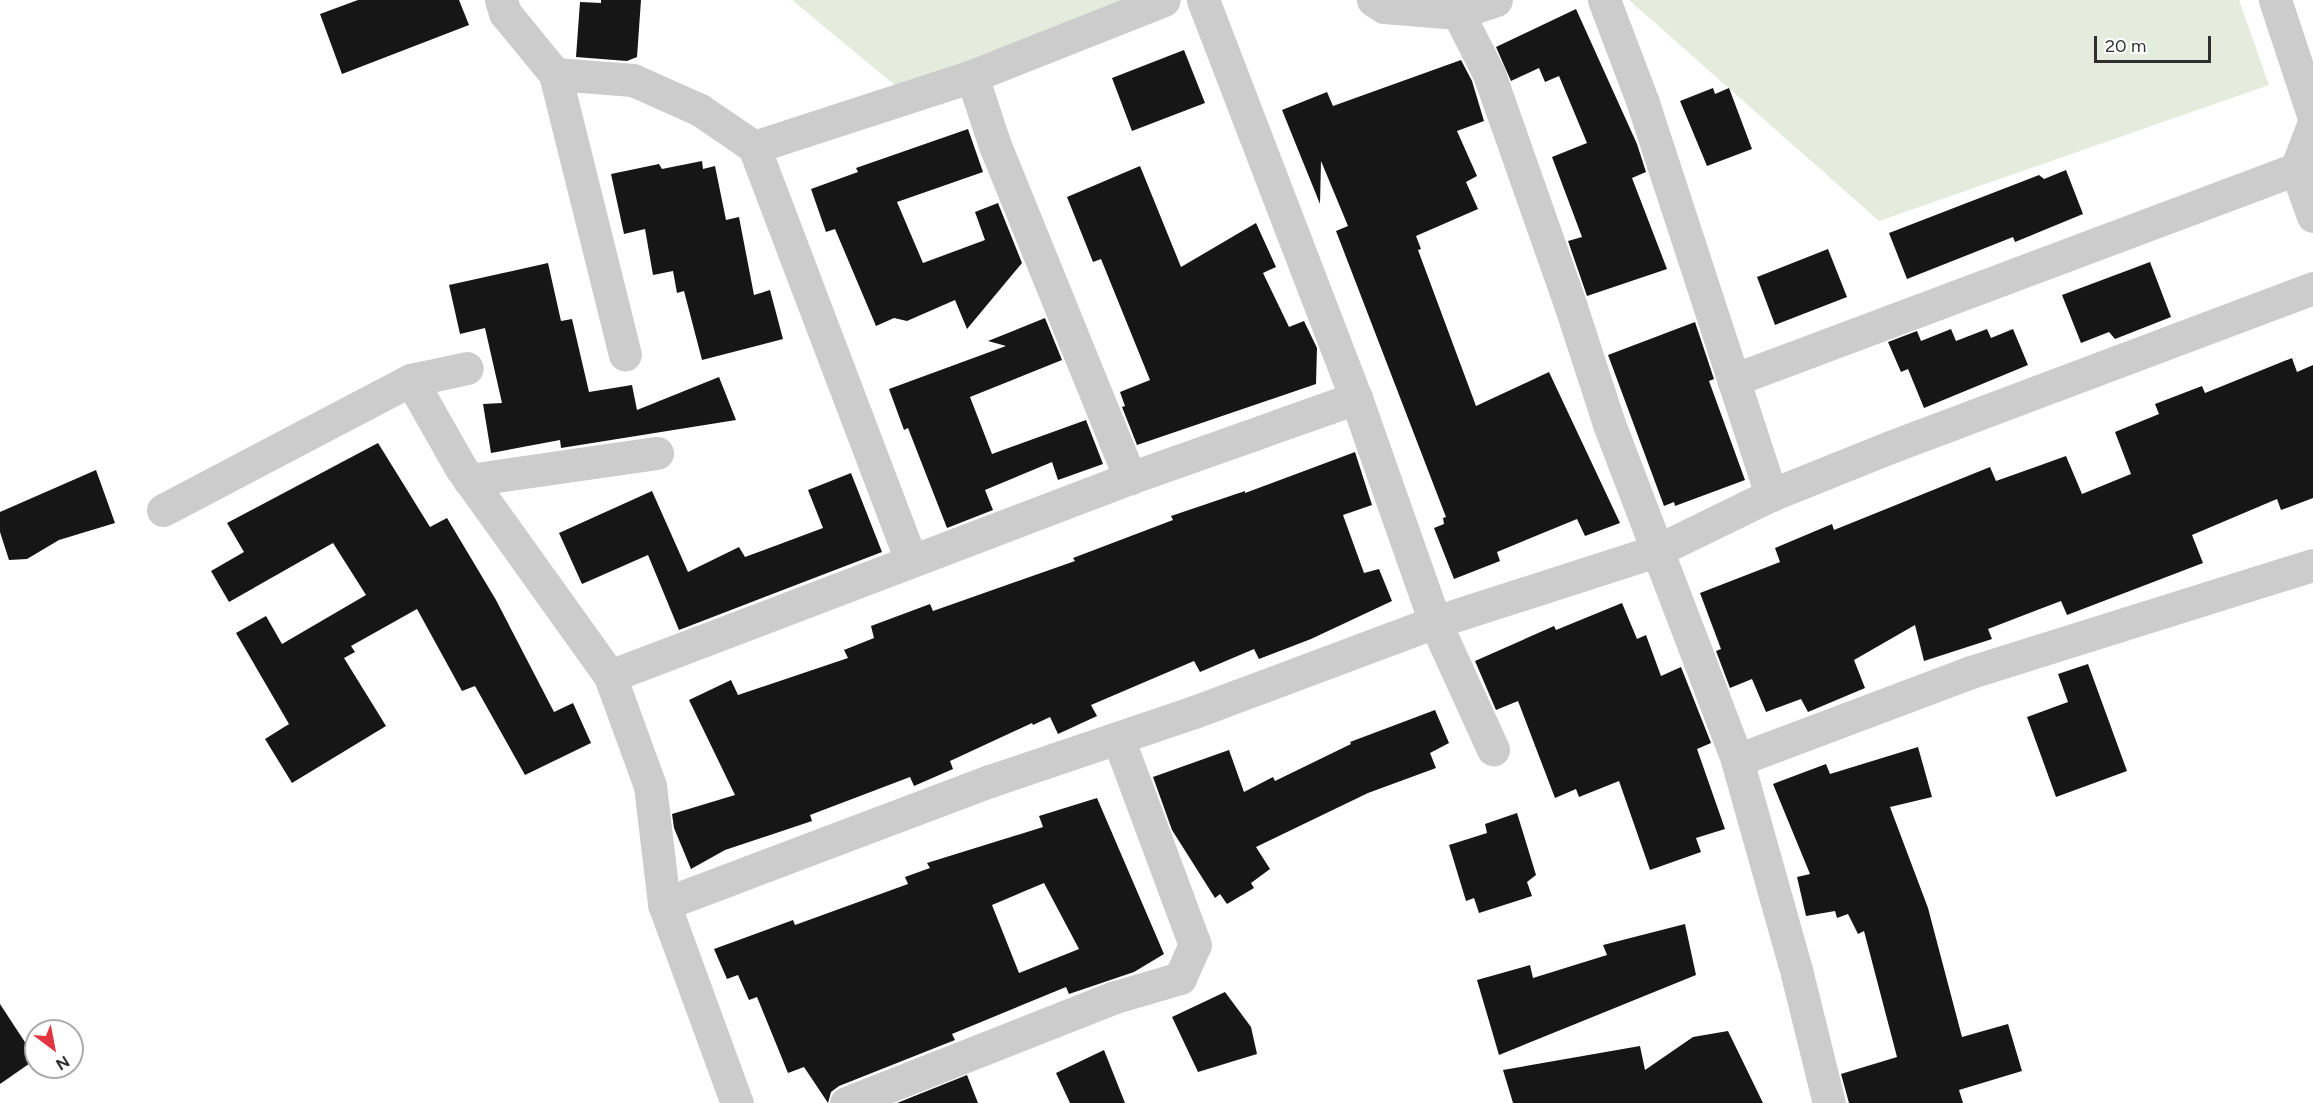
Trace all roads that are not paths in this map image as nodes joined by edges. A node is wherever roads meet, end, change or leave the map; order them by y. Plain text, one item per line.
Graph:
1 (501, 0) edge
2 (1164, 0) edge
3 (1203, 0) edge
4 (1373, 0) edge
5 (1496, 0) edge
6 (1604, 0) edge
7 (2275, 0) edge
8 (1458, 13) junction
9 (2301, 30) edge
10 (555, 74) junction
11 (972, 76) junction
12 (2313, 116) edge
13 (2313, 125) edge
14 (754, 147) junction
15 (2296, 169) junction
16 (2313, 216) edge
17 (2313, 288) edge
18 (625, 354) dead end
19 (467, 368) dead end
20 (411, 380) junction
21 (1733, 380) junction
22 (1356, 398) junction
23 (657, 453) dead end
24 (1130, 477) junction
25 (469, 480) junction
26 (1771, 495) junction
27 (163, 510) dead end
28 (1656, 551) junction
29 (911, 560) junction
30 (2313, 565) edge
31 (1435, 622) junction
32 (610, 676) junction
33 (1118, 738) junction
34 (1493, 749) dead end
35 (1737, 760) junction
36 (664, 904) junction
37 (737, 1103) edge
38 (846, 1103) edge
39 (1829, 1103) edge

1 - 10 street
2 - 11 street
3 - 22 street
4 - 8 street
5 - 8 street
6 - 21 street
7 - 9 street
8 - 28 street
9 - 12 street
10 - 14 street
10 - 18 street
11 - 14 street
11 - 24 street
13 - 15 street
14 - 29 street
15 - 16 street
15 - 21 street
17 - 26 street
19 - 20 street
20 - 25 street
20 - 27 street
21 - 26 street
22 - 24 street
22 - 31 street
23 - 25 street
24 - 29 street
25 - 32 street
26 - 28 street
28 - 31 street
28 - 35 street
29 - 32 street
30 - 35 street
31 - 33 street
31 - 34 street
32 - 36 street
33 - 36 street
33 - 38 street
35 - 39 street
36 - 37 street

